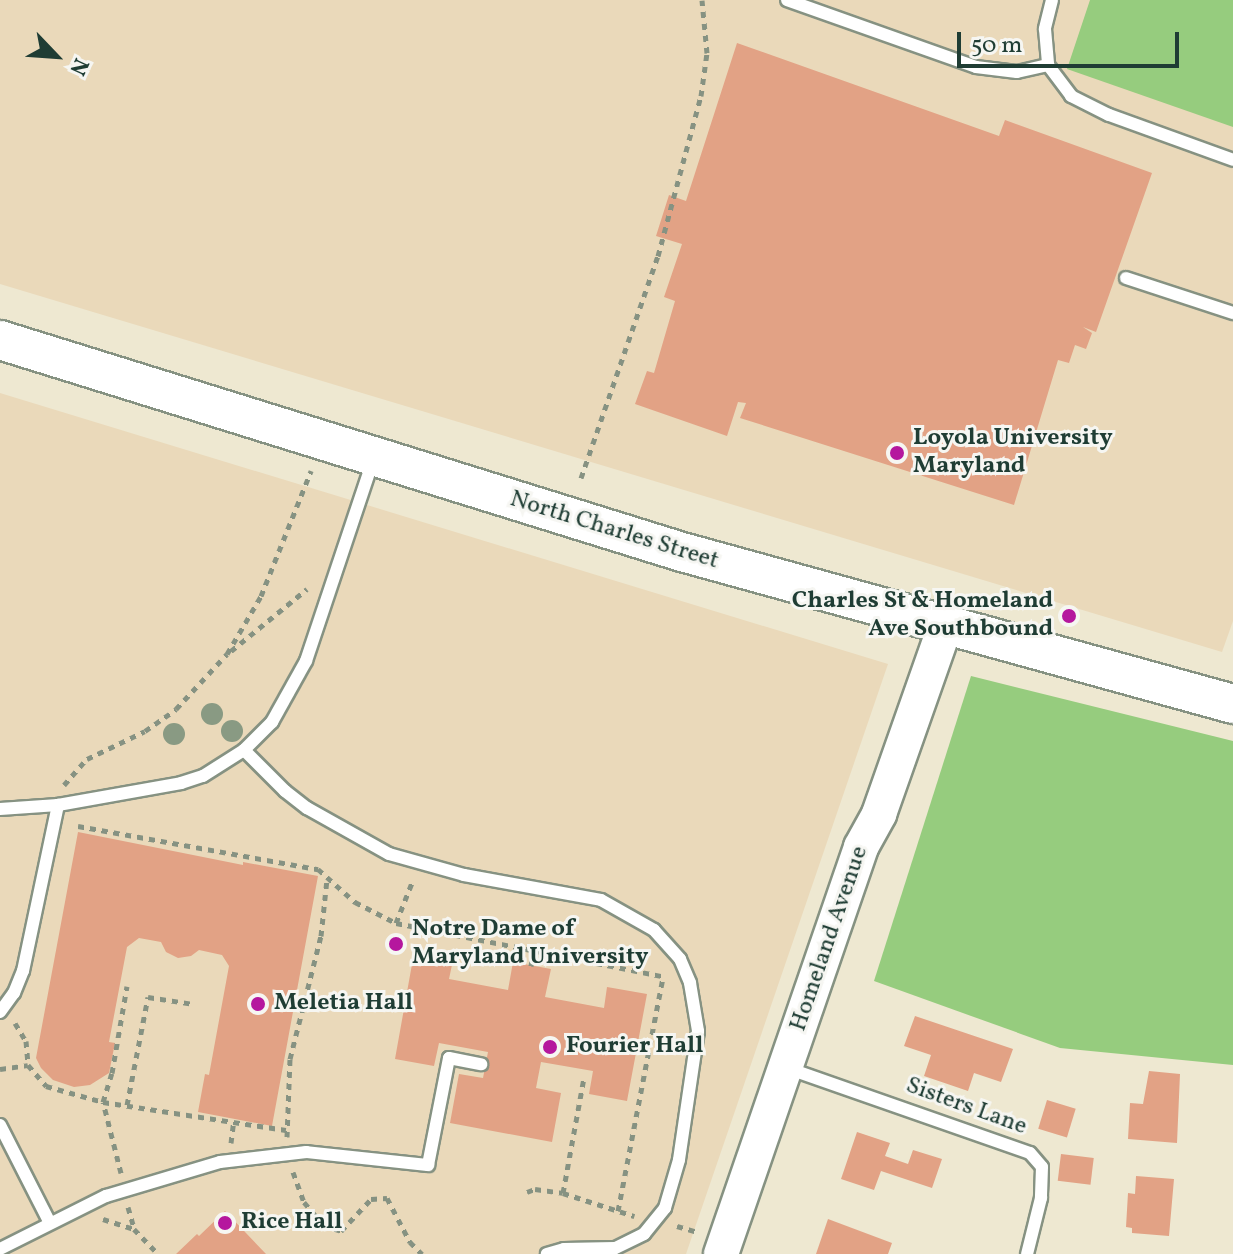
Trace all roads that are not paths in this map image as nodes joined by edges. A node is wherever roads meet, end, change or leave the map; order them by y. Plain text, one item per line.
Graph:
1 (787, 0) edge
2 (1052, 0) edge
3 (1048, 65) junction
4 (1233, 160) edge
5 (1126, 278) dead end
6 (1233, 313) edge
7 (0, 340) edge
8 (374, 457) junction
9 (945, 627) junction
10 (1233, 704) edge
11 (244, 750) junction
12 (58, 805) junction
13 (0, 809) edge
14 (0, 1012) edge
15 (481, 1064) dead end
16 (786, 1068) junction
17 (0, 1125) edge
18 (49, 1221) junction
19 (709, 1243) edge
20 (0, 1249) edge
21 (547, 1254) edge
22 (1027, 1254) edge

1 - 3 lane
2 - 3 lane
3 - 4 lane
5 - 6 lane
7 - 8 main road, North Charles Street
8 - 9 main road, North Charles Street
8 - 11 lane
9 - 10 main road, North Charles Street
9 - 16 street, Homeland Avenue
11 - 12 lane
11 - 21 lane
12 - 13 lane
12 - 14 lane
15 - 18 lane
16 - 19 street, Homeland Avenue
16 - 22 lane, Sisters Lane
17 - 18 lane
18 - 20 lane

